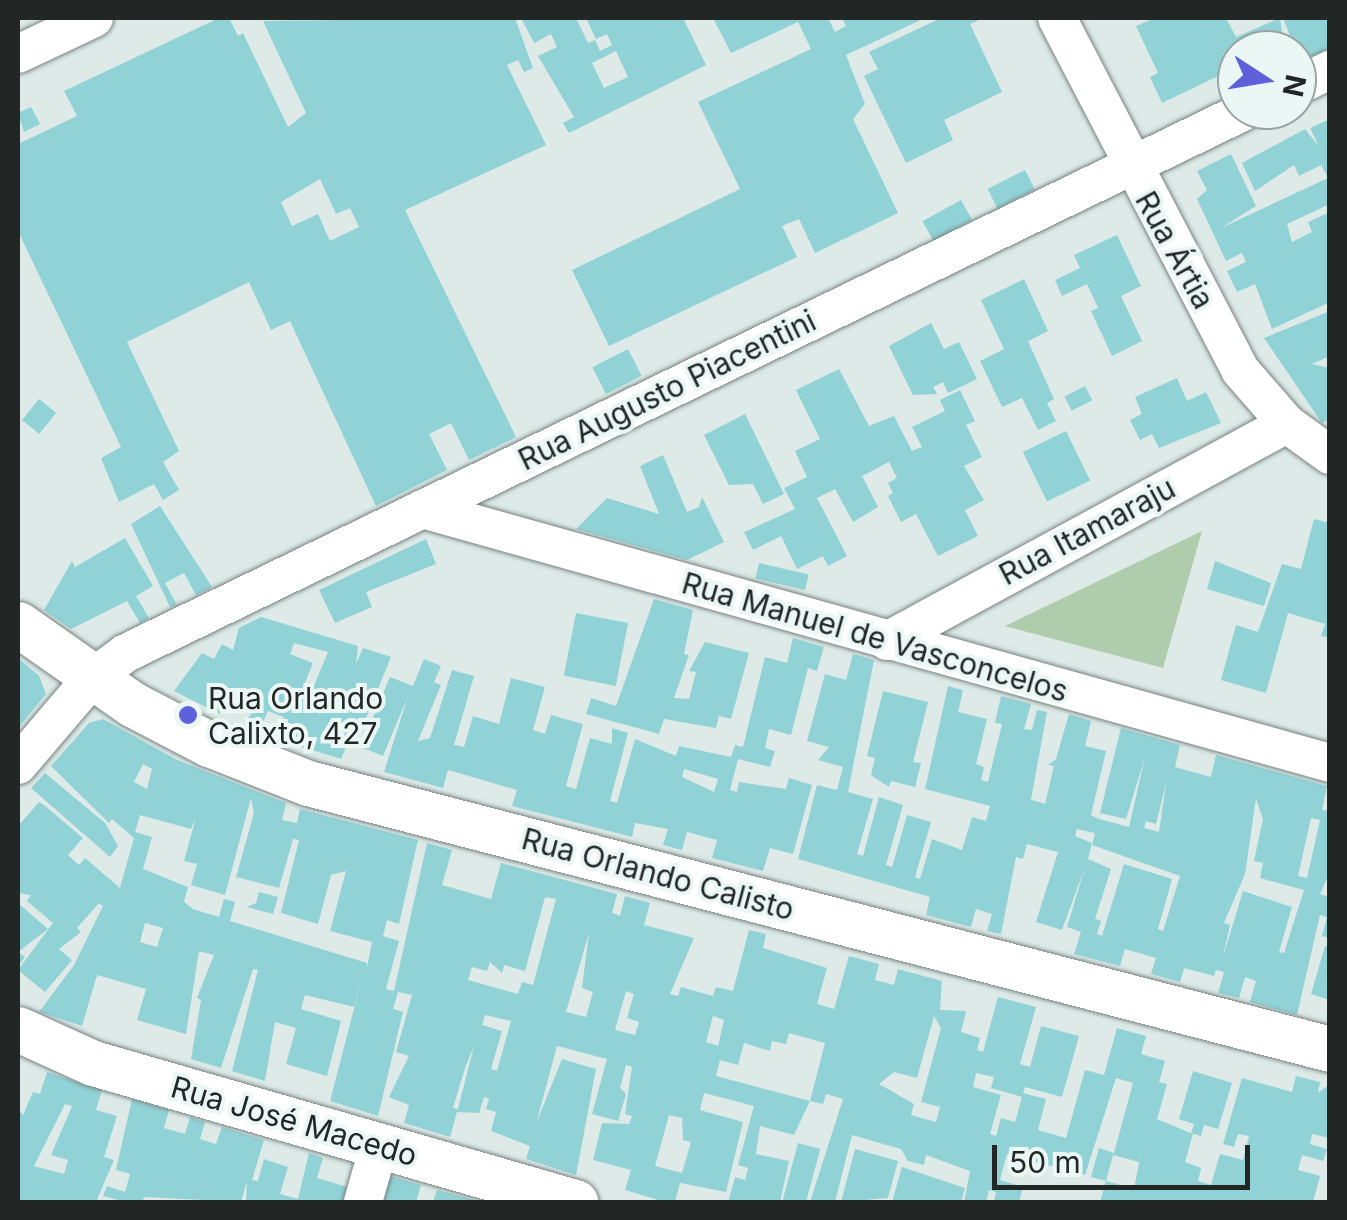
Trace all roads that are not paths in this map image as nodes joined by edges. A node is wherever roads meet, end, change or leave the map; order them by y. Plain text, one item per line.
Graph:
1 (94, 18) edge
2 (1058, 18) edge
3 (18, 54) edge
4 (1217, 124) edge
5 (1129, 166) junction
6 (1287, 424) junction
7 (1330, 454) edge
8 (422, 508) junction
9 (18, 624) edge
10 (887, 641) junction
11 (92, 678) junction
12 (1330, 763) edge
13 (18, 765) edge
14 (18, 1028) edge
15 (1330, 1049) edge
16 (380, 1146) junction
17 (362, 1202) edge
18 (575, 1202) edge

1 - 3 street
2 - 5 street, Rua Ártia
4 - 5 street, Rua Augusto Piacentini
5 - 6 street, Rua Ártia
5 - 8 street, Rua Augusto Piacentini
6 - 7 street, Rua Ártia
6 - 10 street, Rua Itamaraju
8 - 10 street, Rua Manuel de Vasconcelos
8 - 11 street, Rua Augusto Piacentini
9 - 11 street, Rua Orlando Calisto
10 - 12 street, Rua Manuel de Vasconcelos
11 - 13 street, Rua Augusto Piacentini
11 - 15 street, Rua Orlando Calisto
14 - 16 street, Rua José Macedo
16 - 17 street
16 - 18 street, Rua José Macedo

